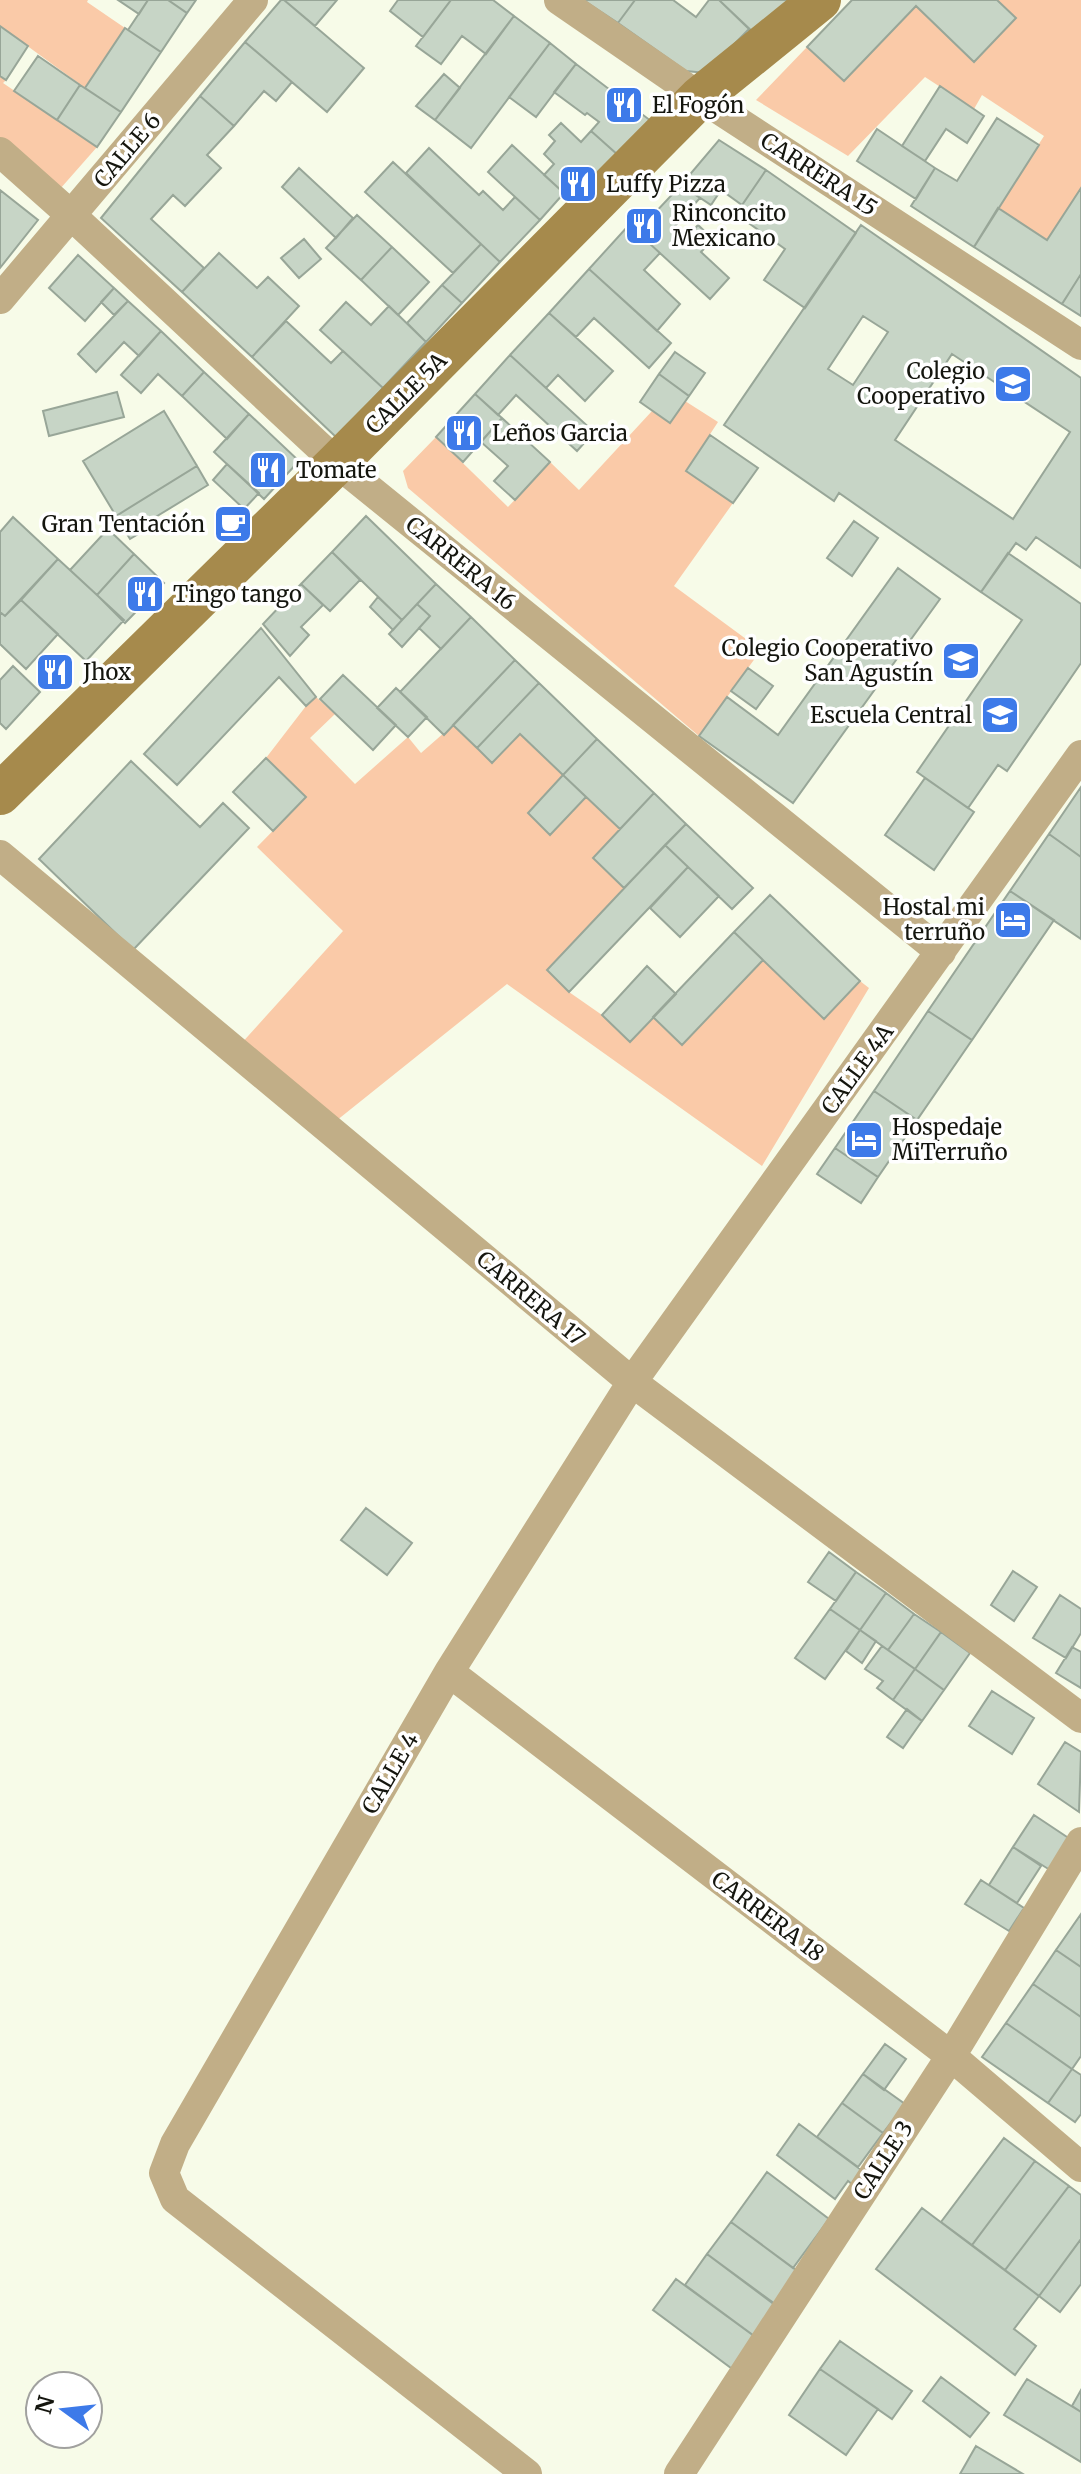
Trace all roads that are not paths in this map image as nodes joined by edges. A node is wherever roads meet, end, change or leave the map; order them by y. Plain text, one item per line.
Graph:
1 (253, 0) edge
2 (559, 0) edge
3 (820, 0) edge
4 (700, 97) junction
5 (0, 152) edge
6 (72, 216) junction
7 (0, 299) edge
8 (1081, 345) edge
9 (337, 463) junction
10 (1081, 755) edge
11 (0, 794) edge
12 (0, 855) edge
13 (941, 952) junction
14 (632, 1382) junction
15 (449, 1672) junction
16 (1081, 1718) edge
17 (1081, 1842) edge
18 (951, 2056) junction
19 (1081, 2167) edge
20 (527, 2474) edge
21 (679, 2474) edge

1 - 6 street, CALLE 6
2 - 4 street, CARRERA 15
3 - 4 main road, CALLE 5A
4 - 8 street, CARRERA 15
4 - 9 main road, CALLE 5A
5 - 6 street, CARRERA 16
6 - 7 street, CALLE 6
6 - 9 street, CARRERA 16
9 - 11 main road, CALLE 5A
9 - 13 street, CARRERA 16
10 - 13 street, CALLE 4A
12 - 14 street, CARRERA 17
13 - 14 street, CALLE 4A
14 - 15 street, CALLE 4
14 - 16 street, CARRERA 17
15 - 18 street, CARRERA 18
15 - 20 street, CALLE 4
17 - 18 street, CALLE 3
18 - 19 street, CARRERA 18
18 - 21 street, CALLE 3

